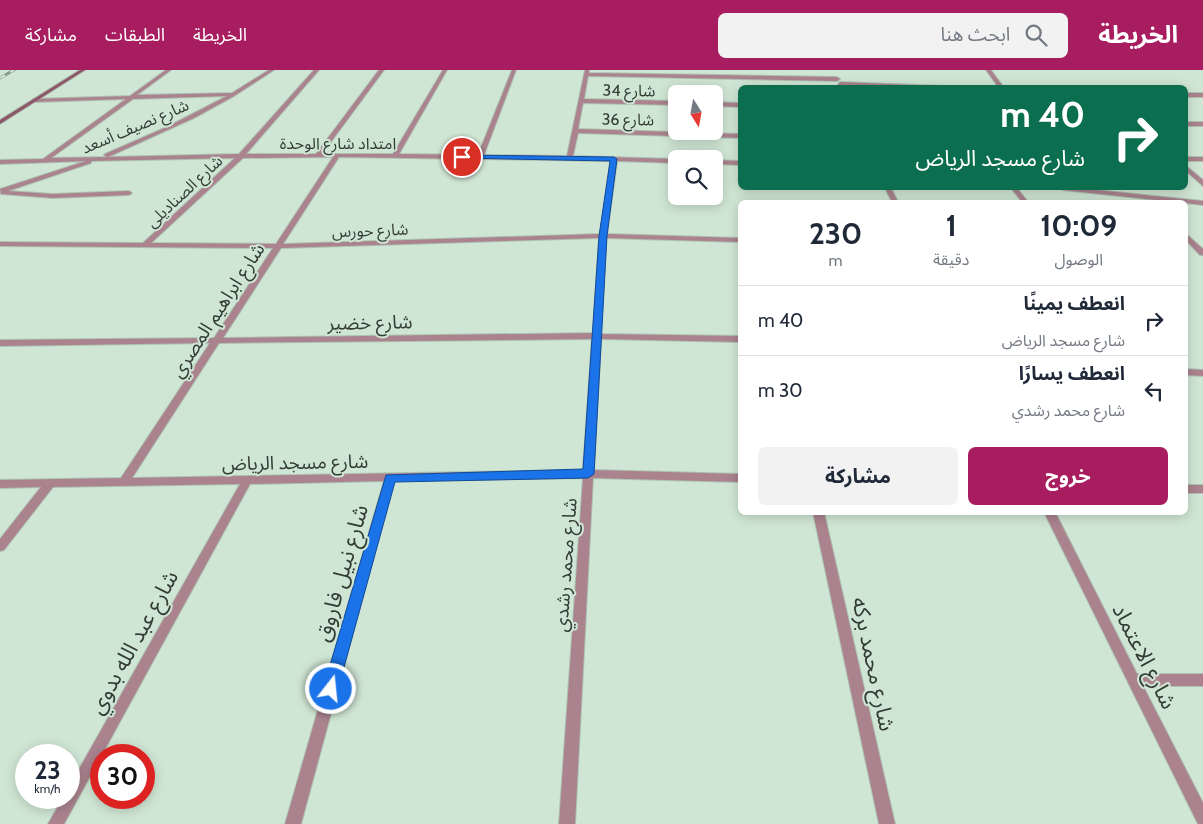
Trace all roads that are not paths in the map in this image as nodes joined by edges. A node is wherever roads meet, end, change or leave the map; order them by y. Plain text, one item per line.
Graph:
1 (83, 70) edge
2 (169, 70) edge
3 (272, 70) edge
4 (316, 70) edge
5 (382, 70) edge
6 (445, 70) edge
7 (514, 70) edge
8 (832, 70) edge
9 (988, 70) edge
10 (586, 72) edge
11 (839, 84) edge
12 (864, 85) edge
13 (1000, 85) edge
14 (236, 94) junction
15 (1188, 95) edge
16 (1203, 95) edge
17 (132, 97) junction
18 (35, 100) junction
19 (581, 101) junction
20 (668, 103) edge
21 (723, 104) edge
22 (738, 105) edge
23 (0, 122) edge
24 (1188, 124) edge
25 (1203, 124) edge
26 (575, 131) junction
27 (738, 136) edge
28 (242, 156) junction
29 (317, 156) junction
30 (337, 156) junction
31 (101, 157) junction
32 (394, 157) junction
33 (480, 157) junction
34 (570, 158) junction
35 (614, 159) junction
36 (1188, 159) edge
37 (1203, 159) edge
38 (45, 160) junction
39 (668, 161) edge
40 (0, 162) edge
41 (723, 162) edge
42 (738, 163) edge
43 (1188, 171) edge
44 (1203, 184) edge
45 (1016, 190) edge
46 (1095, 190) edge
47 (0, 191) edge
48 (130, 194) dead end
49 (1145, 197) junction
50 (1023, 200) edge
51 (1149, 200) edge
52 (1174, 200) edge
53 (1188, 201) edge
54 (1203, 203) edge
55 (603, 236) junction
56 (1188, 238) edge
57 (738, 240) edge
58 (0, 244) edge
59 (145, 245) junction
60 (279, 246) junction
61 (1203, 253) edge
62 (597, 336) junction
63 (738, 339) edge
64 (217, 340) junction
65 (0, 343) edge
66 (1188, 372) edge
67 (1203, 373) edge
68 (588, 474) junction
69 (390, 478) junction
70 (738, 478) edge
71 (247, 480) junction
72 (124, 482) junction
73 (0, 484) edge
74 (50, 484) junction
75 (1188, 489) edge
76 (1203, 490) edge
77 (819, 515) edge
78 (1051, 515) edge
79 (0, 547) edge
80 (1134, 680) junction
81 (1203, 680) edge
82 (1203, 819) edge
83 (56, 824) edge
84 (293, 824) edge
85 (567, 824) edge
86 (887, 824) edge

1 - 18 street
2 - 17 street
3 - 14 street, شارع نصيف أسعد
4 - 28 street, شارع الصناديلى
5 - 29 street
6 - 32 street
7 - 33 street
8 - 11 street
9 - 13 street
10 - 11 street
10 - 19 street
11 - 12 street
14 - 17 street
14 - 31 street, شارع نصيف أسعد
15 - 16 street
17 - 18 street
17 - 38 street
18 - 23 street
19 - 20 street, شارع 34
19 - 26 street
21 - 22 street
24 - 25 street
26 - 27 street, شارع 36
26 - 34 street
28 - 29 street, امتداد شارع الوحدة
28 - 31 street, امتداد شارع الوحدة
28 - 59 street, شارع الصناديلى
29 - 30 street, امتداد شارع الوحدة
30 - 32 street, امتداد شارع الوحدة
30 - 60 street, شارع ابراهيم المصري
31 - 38 street, امتداد شارع الوحدة
31 - 47 street, شارع نصيف أسعد
32 - 33 street, امتداد شارع الوحدة
33 - 34 street, امتداد شارع الوحدة
34 - 35 street, امتداد شارع الوحدة
35 - 39 street, امتداد شارع الوحدة
35 - 55 street, شارع محمد رشدي
36 - 37 street
38 - 40 street, امتداد شارع الوحدة
41 - 42 street
43 - 44 street
45 - 50 street
46 - 49 street
47 - 48 street
49 - 51 street
49 - 52 street
53 - 54 street
55 - 57 street, شارع حورس
55 - 60 street, شارع حورس
55 - 62 street, شارع محمد رشدي
56 - 61 street
58 - 59 street, شارع حورس
59 - 60 street, شارع حورس
60 - 64 street, شارع ابراهيم المصري
62 - 63 street, شارع خضير
62 - 64 street, شارع خضير
62 - 68 street, شارع محمد رشدي
64 - 65 street, شارع خضير
64 - 72 street, شارع ابراهيم المصري
66 - 67 street
68 - 69 street, شارع مسجد الرياض
68 - 70 street, شارع مسجد الرياض
68 - 85 street, شارع محمد رشدي
69 - 71 street, شارع مسجد الرياض
69 - 84 street, شارع نبيل فاروق
71 - 72 street, شارع مسجد الرياض
71 - 83 street, شارع عبد الله بدوي
72 - 74 street, شارع مسجد الرياض
73 - 74 street, شارع مسجد الرياض
74 - 79 street
75 - 76 street
77 - 86 street, شارع محمد بركه
78 - 80 street, شارع الاعتماد
80 - 81 street
80 - 82 street, شارع الاعتماد

